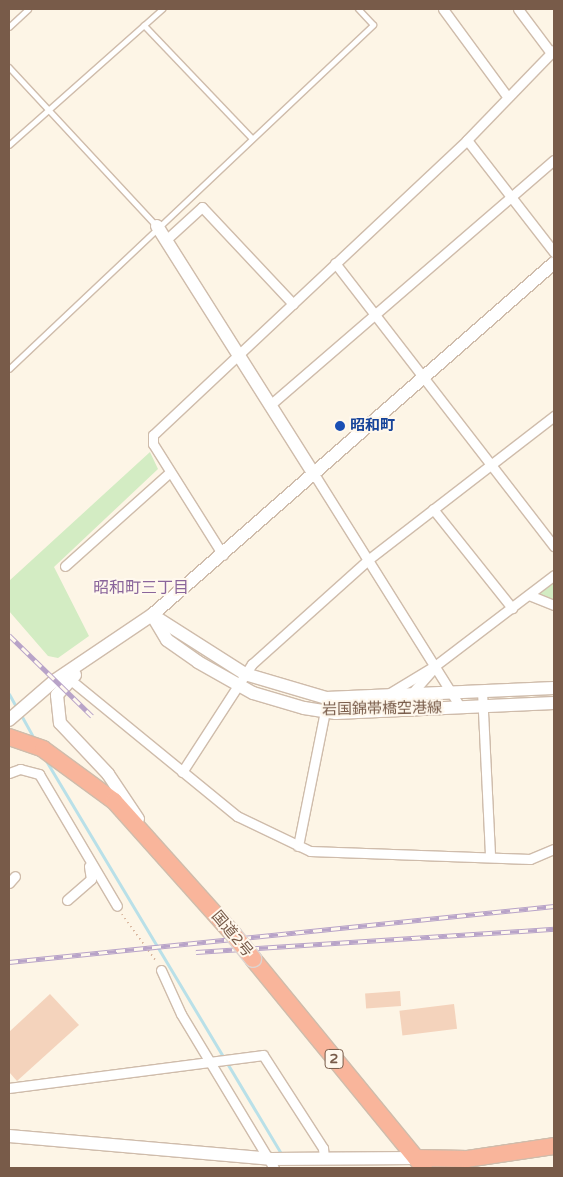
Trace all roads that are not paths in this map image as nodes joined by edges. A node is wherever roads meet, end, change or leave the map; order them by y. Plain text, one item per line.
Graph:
1 (28, 9) edge
2 (162, 9) edge
3 (358, 9) edge
4 (443, 9) edge
5 (518, 9) edge
6 (144, 26) junction
7 (9, 27) edge
8 (553, 51) edge
9 (9, 67) edge
10 (507, 96) junction
11 (47, 110) junction
12 (251, 137) junction
13 (467, 140) junction
14 (9, 145) edge
15 (554, 160) edge
16 (512, 197) junction
17 (157, 226) junction
18 (168, 238) junction
19 (554, 252) edge
20 (335, 263) junction
21 (554, 263) edge
22 (292, 304) junction
23 (374, 317) junction
24 (239, 356) junction
25 (9, 369) edge
26 (421, 380) junction
27 (270, 405) junction
28 (554, 416) edge
29 (490, 465) junction
30 (170, 472) junction
31 (314, 474) junction
32 (433, 509) junction
33 (554, 546) edge
34 (223, 554) junction
35 (369, 559) junction
36 (65, 566) dead end
37 (554, 575) edge
38 (529, 595) junction
39 (554, 605) edge
40 (512, 608) junction
41 (152, 615) junction
42 (436, 665) junction
43 (245, 674) junction
44 (67, 676) junction
45 (239, 687) junction
46 (554, 688) edge
47 (482, 691) junction
48 (454, 692) junction
49 (414, 695) junction
50 (326, 698) junction
51 (384, 698) junction
52 (554, 703) edge
53 (483, 706) junction
54 (460, 707) junction
55 (326, 712) junction
56 (396, 712) junction
57 (10, 719) edge
58 (16, 739) edge
59 (182, 772) junction
60 (9, 773) edge
61 (149, 837) junction
62 (298, 846) junction
63 (554, 849) edge
64 (84, 850) junction
65 (490, 857) junction
66 (67, 900) dead end
67 (117, 906) road end
68 (161, 970) road end
69 (217, 1061) junction
70 (9, 1088) edge
71 (9, 1136) edge
72 (554, 1146) edge
73 (324, 1158) junction
74 (274, 1162) edge
75 (420, 1163) edge

1 - 7 lane
2 - 6 lane
3 - 12 lane
4 - 10 street
5 - 8 street
6 - 11 lane
6 - 12 lane
8 - 10 street
9 - 11 lane
10 - 13 street
11 - 14 lane
11 - 17 lane
12 - 17 lane
13 - 16 street
13 - 20 street
15 - 16 street
16 - 19 street
16 - 23 street
17 - 18 main road
17 - 25 lane
18 - 22 street
18 - 24 main road
20 - 22 street
20 - 23 street
21 - 26 main road
22 - 24 street
23 - 26 street
23 - 27 street
24 - 27 main road
24 - 30 street
26 - 29 street
26 - 31 main road
27 - 31 main road
28 - 29 street
29 - 32 street
29 - 33 street
30 - 34 street
30 - 36 street
31 - 34 main road
31 - 35 street
32 - 35 street
32 - 40 street
34 - 41 main road
35 - 42 street
35 - 43 street
37 - 38 street
38 - 39 street
38 - 40 street
40 - 42 street
41 - 43 main road, 岩国錦帯橋空港線
41 - 44 main road
41 - 45 main road, 岩国錦帯橋空港線
42 - 48 street
42 - 49 street
42 - 51 street
43 - 45 street
43 - 50 main road, 岩国錦帯橋空港線
44 - 57 main road
44 - 59 street
44 - 61 main road
45 - 55 main road, 岩国錦帯橋空港線
45 - 59 street
46 - 47 main road, 岩国錦帯橋空港線
47 - 48 main road, 岩国錦帯橋空港線
47 - 53 street
48 - 49 main road, 岩国錦帯橋空港線
48 - 54 street
49 - 51 main road, 岩国錦帯橋空港線
49 - 56 street
50 - 51 main road, 岩国錦帯橋空港線
50 - 55 street
52 - 53 main road, 岩国錦帯橋空港線
53 - 54 main road, 岩国錦帯橋空港線
53 - 65 street
54 - 56 main road, 岩国錦帯橋空港線
55 - 56 main road, 岩国錦帯橋空港線
55 - 62 street
58 - 61 highway, 国道2号 / 2
59 - 62 street
60 - 64 street
61 - 75 highway, 国道2号 / 2, bridge
62 - 65 street
63 - 65 street
64 - 66 street
64 - 67 street
68 - 69 street
69 - 70 street
69 - 73 street
69 - 74 street
71 - 74 main road
72 - 75 highway
73 - 74 main road
73 - 75 main road

